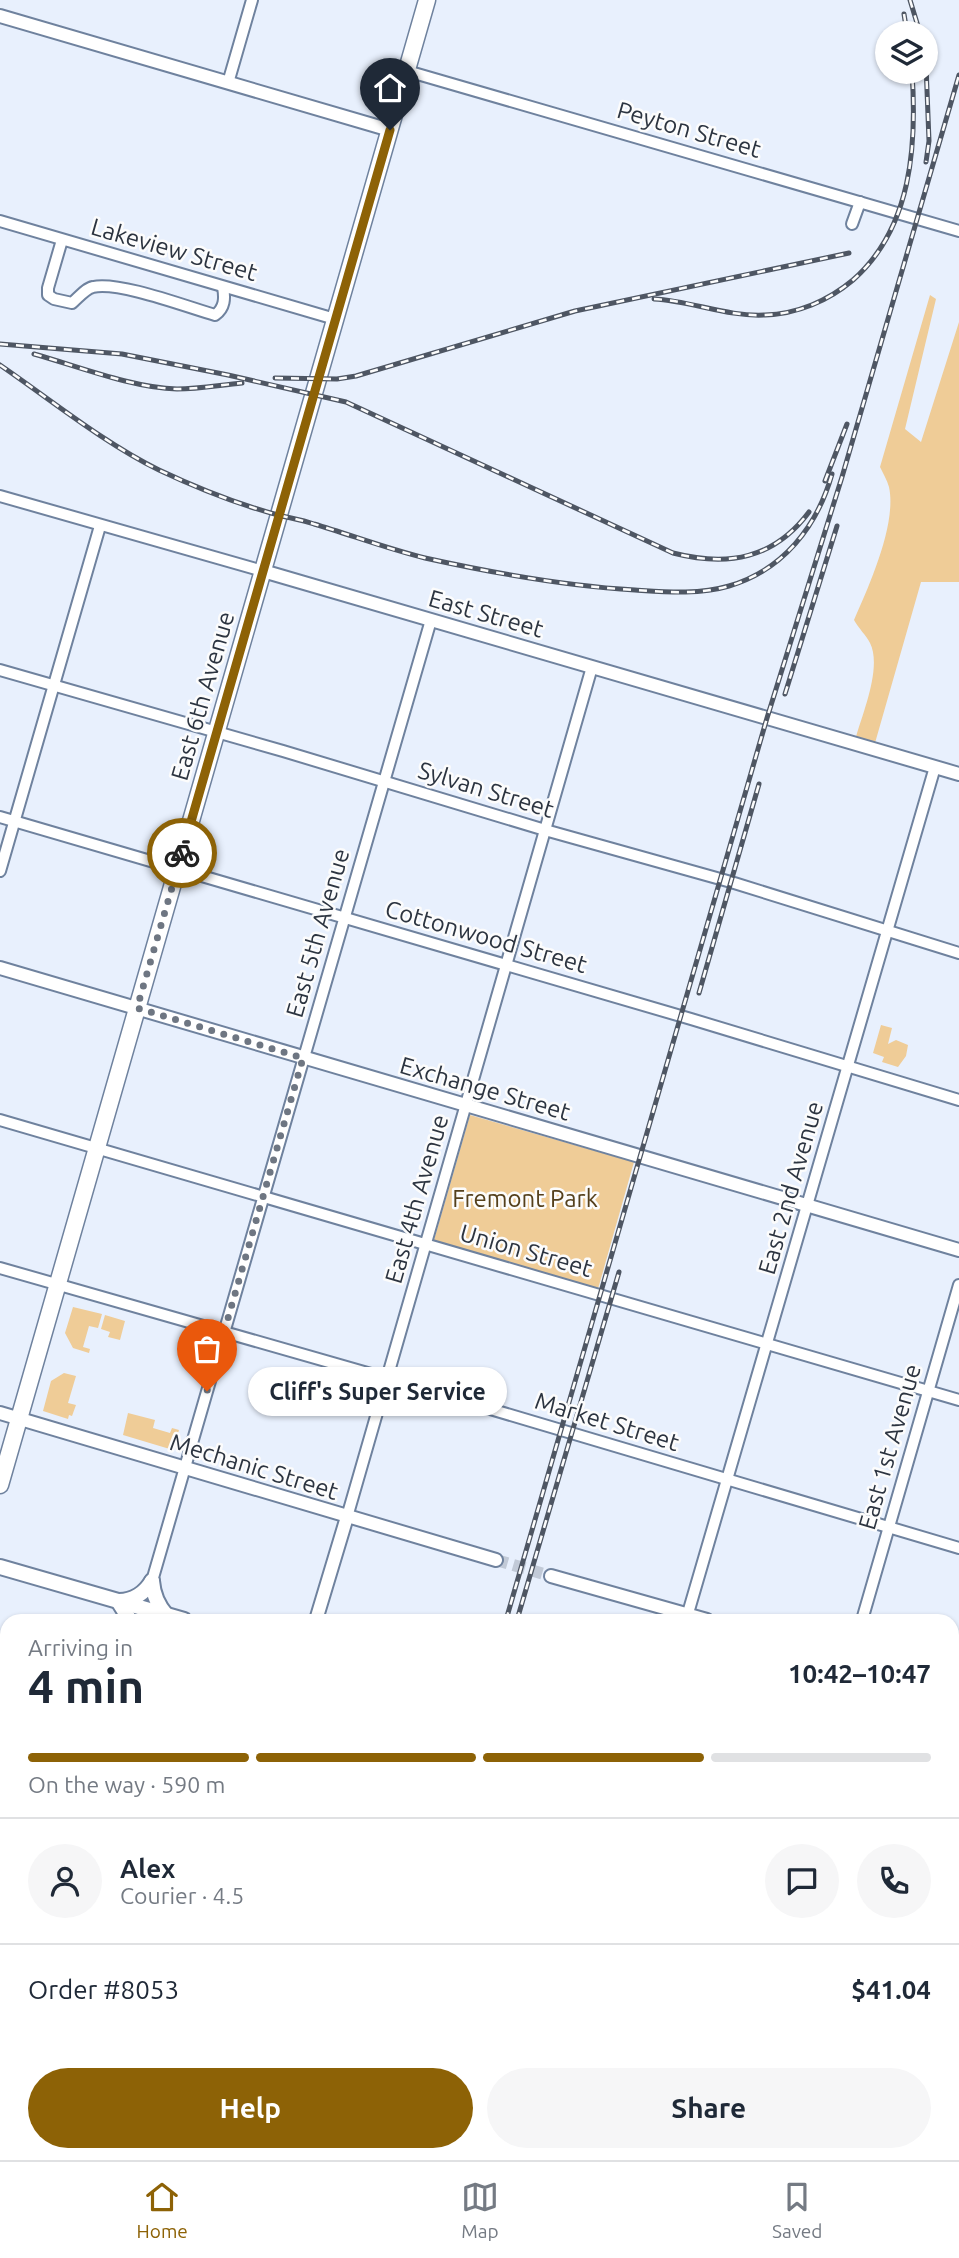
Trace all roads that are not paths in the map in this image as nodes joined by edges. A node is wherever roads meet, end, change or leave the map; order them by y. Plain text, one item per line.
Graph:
1 (252, 0) edge
2 (427, 0) edge
3 (0, 16) edge
4 (407, 71) junction
5 (228, 83) junction
6 (390, 130) junction
7 (860, 202) junction
8 (0, 222) edge
9 (852, 224) dead end
10 (959, 231) edge
11 (62, 240) junction
12 (223, 287) junction
13 (335, 320) junction
14 (0, 496) edge
15 (100, 526) junction
16 (263, 570) junction
17 (431, 620) junction
18 (592, 667) junction
19 (0, 670) edge
20 (53, 686) junction
21 (217, 732) junction
22 (935, 767) junction
23 (959, 774) edge
24 (384, 782) junction
25 (0, 817) edge
26 (14, 821) junction
27 (545, 830) junction
28 (177, 869) junction
29 (0, 871) edge
30 (344, 918) junction
31 (887, 932) junction
32 (959, 953) edge
33 (506, 965) junction
34 (0, 968) edge
35 (137, 1008) junction
36 (303, 1058) junction
37 (848, 1067) junction
38 (959, 1100) edge
39 (465, 1105) junction
40 (0, 1120) edge
41 (97, 1148) junction
42 (264, 1197) junction
43 (807, 1206) junction
44 (426, 1244) junction
45 (959, 1250) edge
46 (0, 1268) edge
47 (959, 1284) edge
48 (58, 1285) junction
49 (224, 1333) junction
50 (767, 1343) junction
51 (387, 1379) junction
52 (928, 1391) junction
53 (959, 1400) edge
54 (0, 1413) edge
55 (19, 1419) junction
56 (185, 1467) junction
57 (727, 1480) junction
58 (0, 1485) edge
59 (347, 1517) junction
60 (889, 1527) junction
61 (959, 1548) edge
62 (496, 1560) tunnel mouth
63 (0, 1567) edge
64 (551, 1576) tunnel mouth
65 (152, 1581) junction
66 (118, 1601) junction
67 (126, 1614) edge
68 (151, 1614) edge
69 (160, 1614) edge
70 (318, 1614) edge
71 (674, 1614) edge
72 (688, 1614) edge
73 (864, 1614) edge

1 - 5 street
2 - 4 main road, East 6th Avenue
3 - 5 street
4 - 6 main road, East 6th Avenue
4 - 7 street, Peyton Street
5 - 6 street
6 - 13 main road, East 6th Avenue
7 - 9 street
7 - 10 street, Peyton Street
8 - 11 street, Lakeview Street
11 - 12 street, Lakeview Street
11 - 12 street
12 - 13 street, Lakeview Street
13 - 16 main road, East 6th Avenue
14 - 15 street, East Street
15 - 16 street, East Street
15 - 20 street
16 - 17 street, East Street
16 - 21 main road, East 6th Avenue
17 - 18 street, East Street
17 - 24 street, East 5th Avenue
18 - 22 street, East Street
18 - 27 street, East 4th Avenue
19 - 20 street, Sylvan Street
20 - 21 street, Sylvan Street
20 - 26 street
21 - 24 street, Sylvan Street
21 - 28 main road, East 6th Avenue
22 - 23 street, East Street
22 - 31 street, East 2nd Avenue
24 - 27 street, Sylvan Street
24 - 30 street, East 5th Avenue
25 - 26 street, Cottonwood Street
26 - 28 street, Cottonwood Street
26 - 29 street
27 - 31 street, Sylvan Street
27 - 33 street, East 4th Avenue
28 - 30 street, Cottonwood Street
28 - 35 main road, East 6th Avenue
30 - 33 street, Cottonwood Street
30 - 36 street, East 5th Avenue
31 - 32 street, Sylvan Street
31 - 37 street, East 2nd Avenue
33 - 37 street, Cottonwood Street
33 - 39 street, East 4th Avenue
34 - 35 street, Exchange Street
35 - 36 street, Exchange Street
35 - 41 main road, East 6th Avenue
36 - 39 street, Exchange Street
36 - 42 street, East 5th Avenue
37 - 38 street, Cottonwood Street
37 - 43 street, East 2nd Avenue
39 - 43 street, Exchange Street
39 - 44 street, East 4th Avenue
40 - 41 street, Union Street
41 - 42 street, Union Street
41 - 48 main road, East 6th Avenue
42 - 44 street, Union Street
42 - 49 street, East 5th Avenue
43 - 45 street, Exchange Street
43 - 50 street, East 2nd Avenue
44 - 50 street, Union Street
44 - 51 street, East 4th Avenue
46 - 48 street, Market Street
47 - 52 street, East 1st Avenue
48 - 49 street, Market Street
48 - 55 main road, East 6th Avenue
49 - 51 street, Market Street
49 - 56 street, East 5th Avenue
50 - 52 street, Union Street
50 - 57 street, East 2nd Avenue
51 - 57 street, Market Street
51 - 59 street, East 4th Avenue
52 - 53 street, Union Street
52 - 60 street, East 1st Avenue
54 - 55 street, Mechanic Street
55 - 56 street, Mechanic Street
55 - 58 main road, East 6th Avenue
56 - 59 street, Mechanic Street
56 - 65 street, East 5th Avenue
57 - 60 street, Market Street
57 - 72 street, East 2nd Avenue
59 - 62 street, Mechanic Street
59 - 70 street, East 4th Avenue
60 - 61 street, Market Street
60 - 73 street, East 1st Avenue
63 - 66 main road
64 - 71 street
65 - 66 main road
65 - 69 main road
66 - 67 main road
66 - 68 main road

